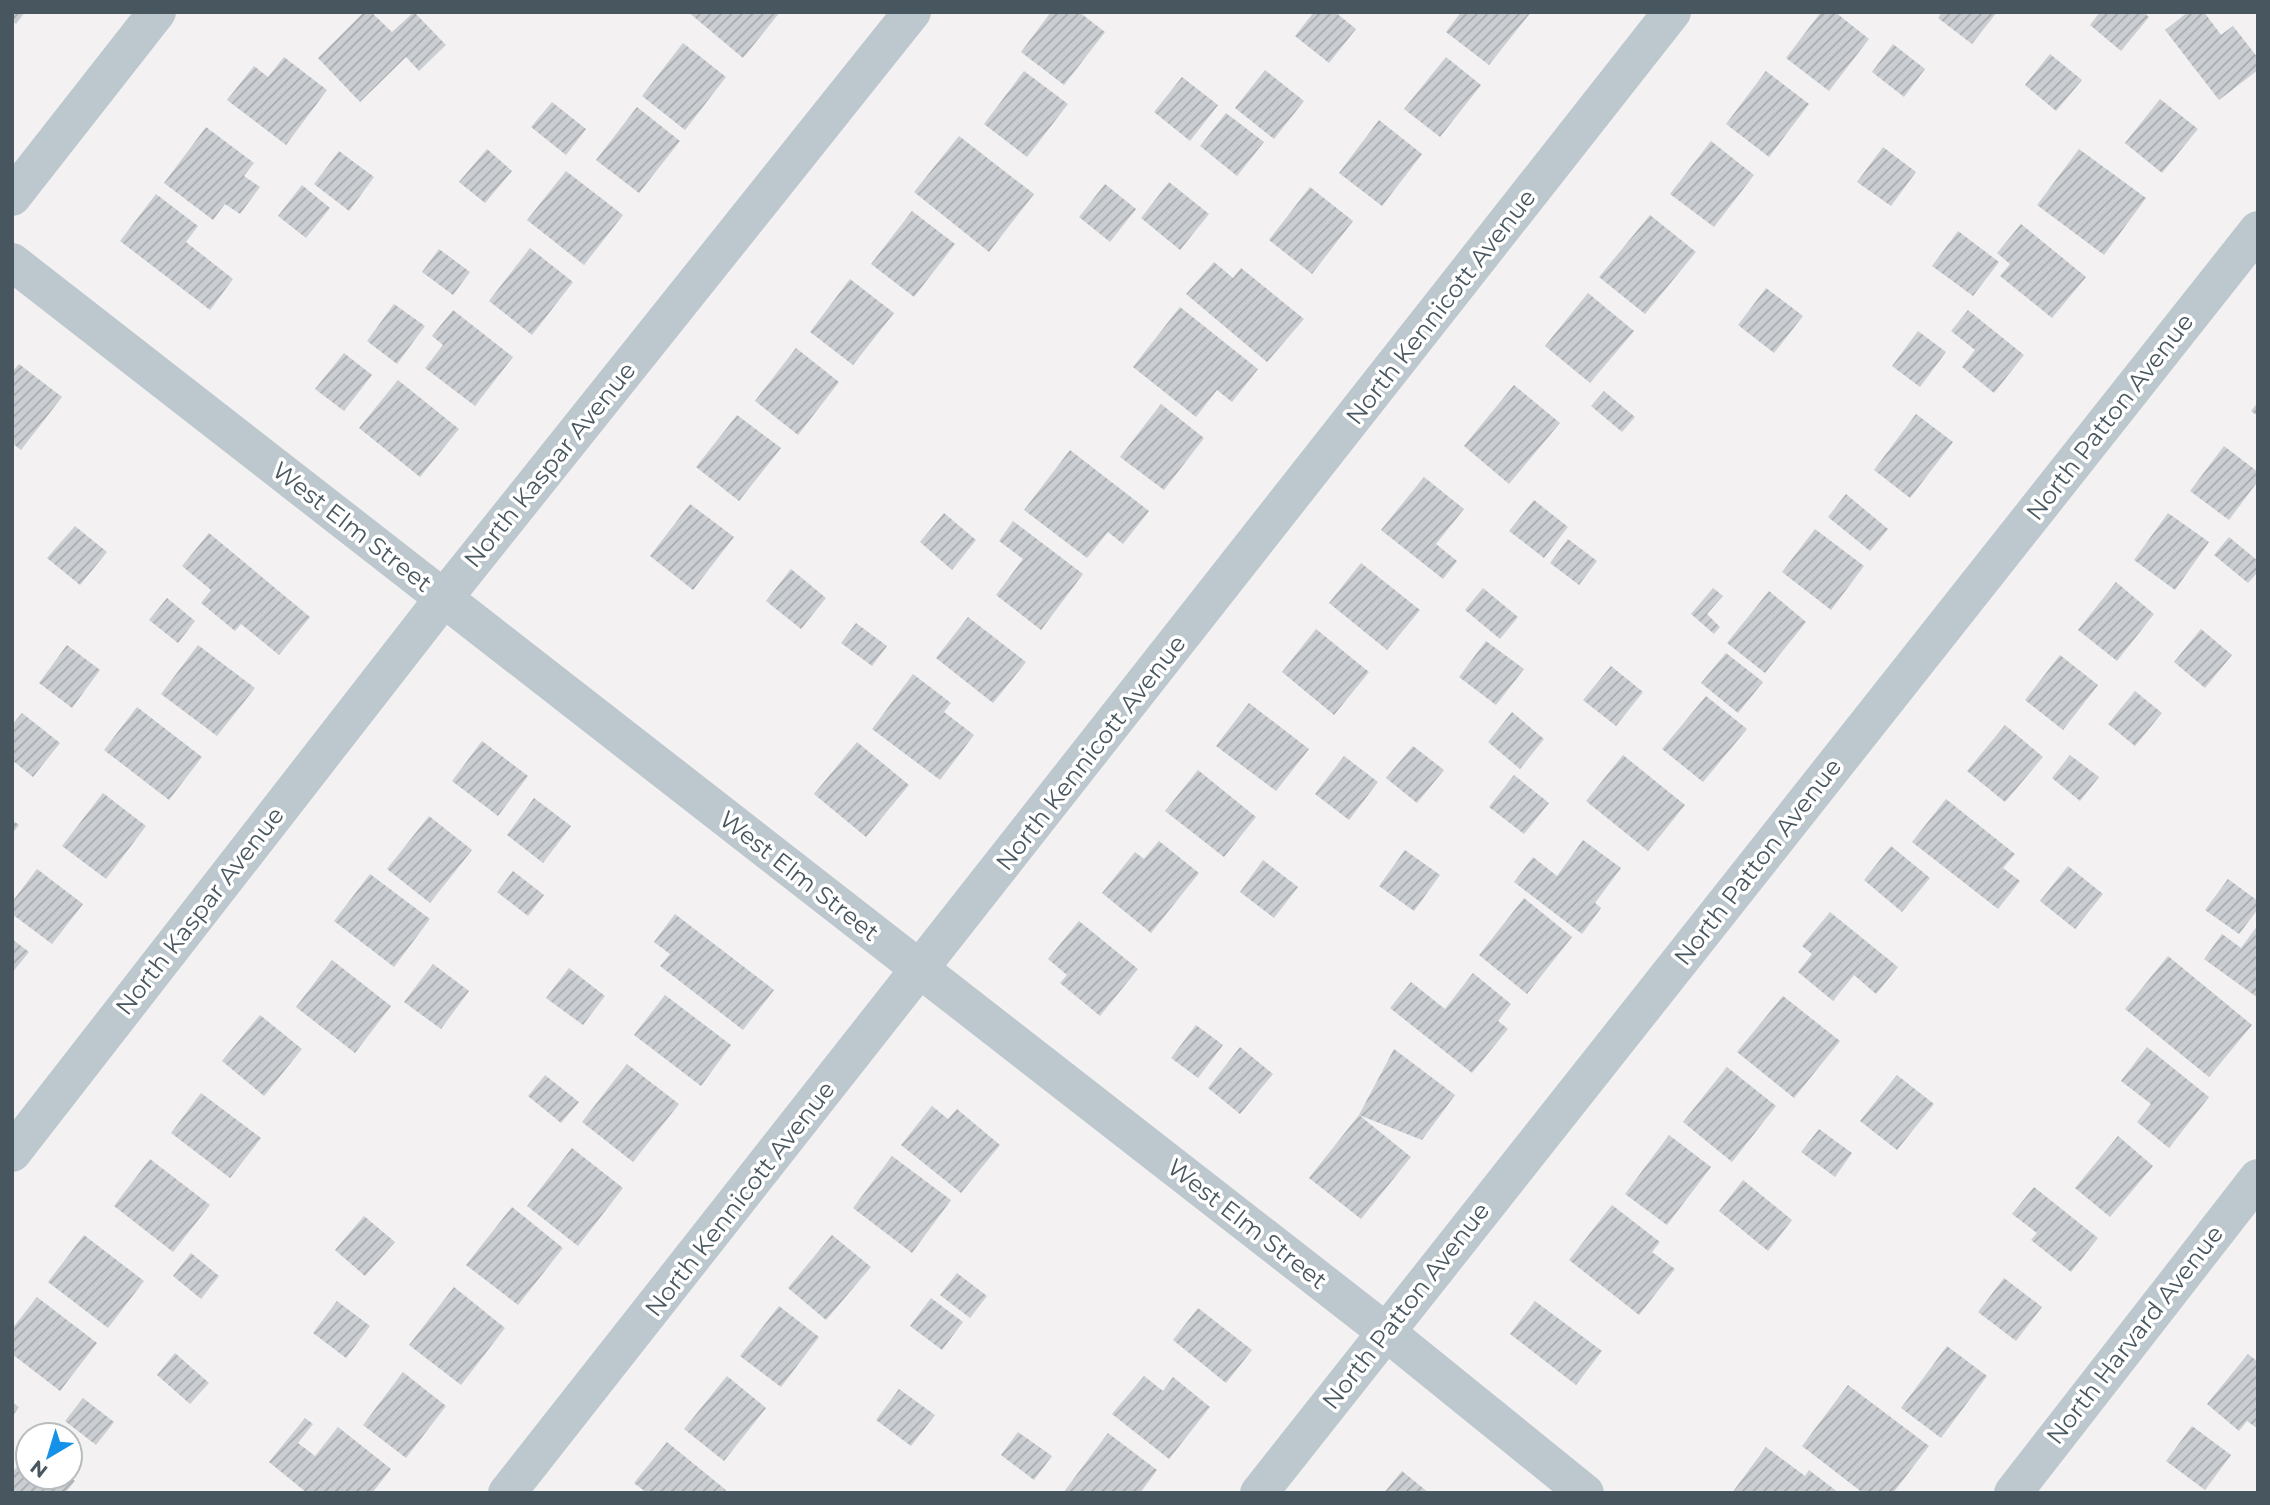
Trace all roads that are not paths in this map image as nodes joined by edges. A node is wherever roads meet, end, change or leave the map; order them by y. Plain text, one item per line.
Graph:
1 (157, 12) edge
2 (912, 12) edge
3 (1672, 12) edge
4 (12, 197) edge
5 (2258, 230) edge
6 (12, 262) edge
7 (443, 598) junction
8 (919, 971) junction
9 (12, 1153) edge
10 (2258, 1178) edge
11 (1386, 1332) junction
12 (507, 1493) edge
13 (1259, 1493) edge
14 (1585, 1493) edge
15 (2013, 1493) edge

1 - 4 street
2 - 7 street, North Kaspar Avenue
3 - 8 street, North Kennicott Avenue
5 - 11 street, North Patton Avenue
6 - 7 street, West Elm Street
7 - 8 street, West Elm Street
7 - 9 street, North Kaspar Avenue
8 - 11 street, West Elm Street
8 - 12 street, North Kennicott Avenue
10 - 15 street, North Harvard Avenue
11 - 13 street, North Patton Avenue
11 - 14 street, West Elm Street

